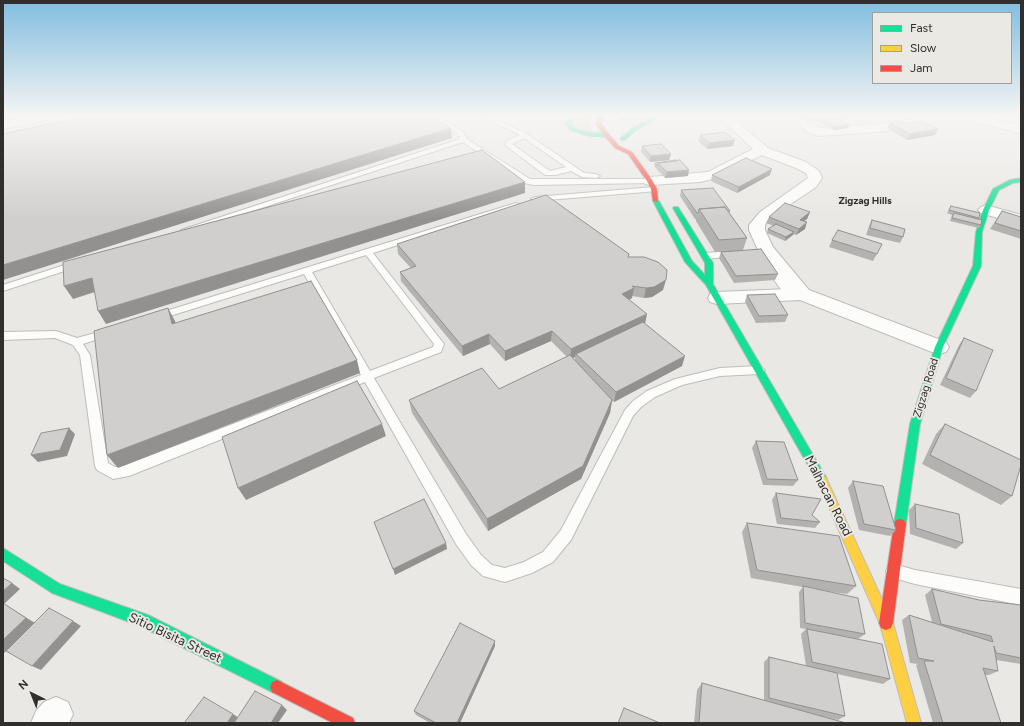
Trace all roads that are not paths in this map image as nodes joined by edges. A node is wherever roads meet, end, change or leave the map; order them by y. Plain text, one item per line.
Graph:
1 (430, 151) edge
2 (481, 151) edge
3 (516, 151) edge
4 (548, 151) edge
5 (625, 151) edge
6 (763, 152) joint
7 (630, 153) joint
8 (572, 168) junction
9 (1021, 180) edge
10 (650, 181) junction
11 (986, 210) junction
12 (1021, 220) edge
13 (177, 232) edge
14 (368, 252) junction
15 (740, 254) edge
16 (758, 254) edge
17 (705, 256) junction
18 (86, 262) edge
19 (307, 271) junction
20 (3, 288) edge
21 (713, 291) junction
22 (795, 293) junction
23 (144, 321) edge
24 (122, 328) edge
25 (3, 336) edge
26 (77, 342) junction
27 (939, 347) junction
28 (759, 370) junction
29 (368, 376) junction
30 (3, 554) edge
31 (893, 571) junction
32 (1021, 597) edge
33 (886, 623) junction
34 (348, 723) edge
35 (914, 723) edge

1 - 13 lane
2 - 10 lane
3 - 8 lane
4 - 8 lane
5 - 7 main road, Malhacan Road
6 - 10 street
6 - 22 street
7 - 10 main road, Malhacan Road
8 - 10 lane
9 - 11 main road, Zigzag Road
10 - 14 lane
10 - 17 main road, Malhacan Road
10 - 21 main road, Malhacan Road
11 - 12 street
11 - 27 main road, Zigzag Road
14 - 19 lane
14 - 29 lane
15 - 17 lane
16 - 22 lane
17 - 21 main road, Malhacan Road
18 - 20 lane
19 - 23 lane
19 - 29 lane
21 - 22 street
21 - 28 main road, Malhacan Road
22 - 27 street
24 - 26 lane
25 - 26 lane
26 - 29 lane
27 - 31 main road, Zigzag Road
28 - 29 lane
28 - 33 main road, Malhacan Road
30 - 34 main road, Sitio Bisita Street
31 - 32 lane
31 - 33 main road, Zigzag Road
33 - 35 main road, Malhacan Road

